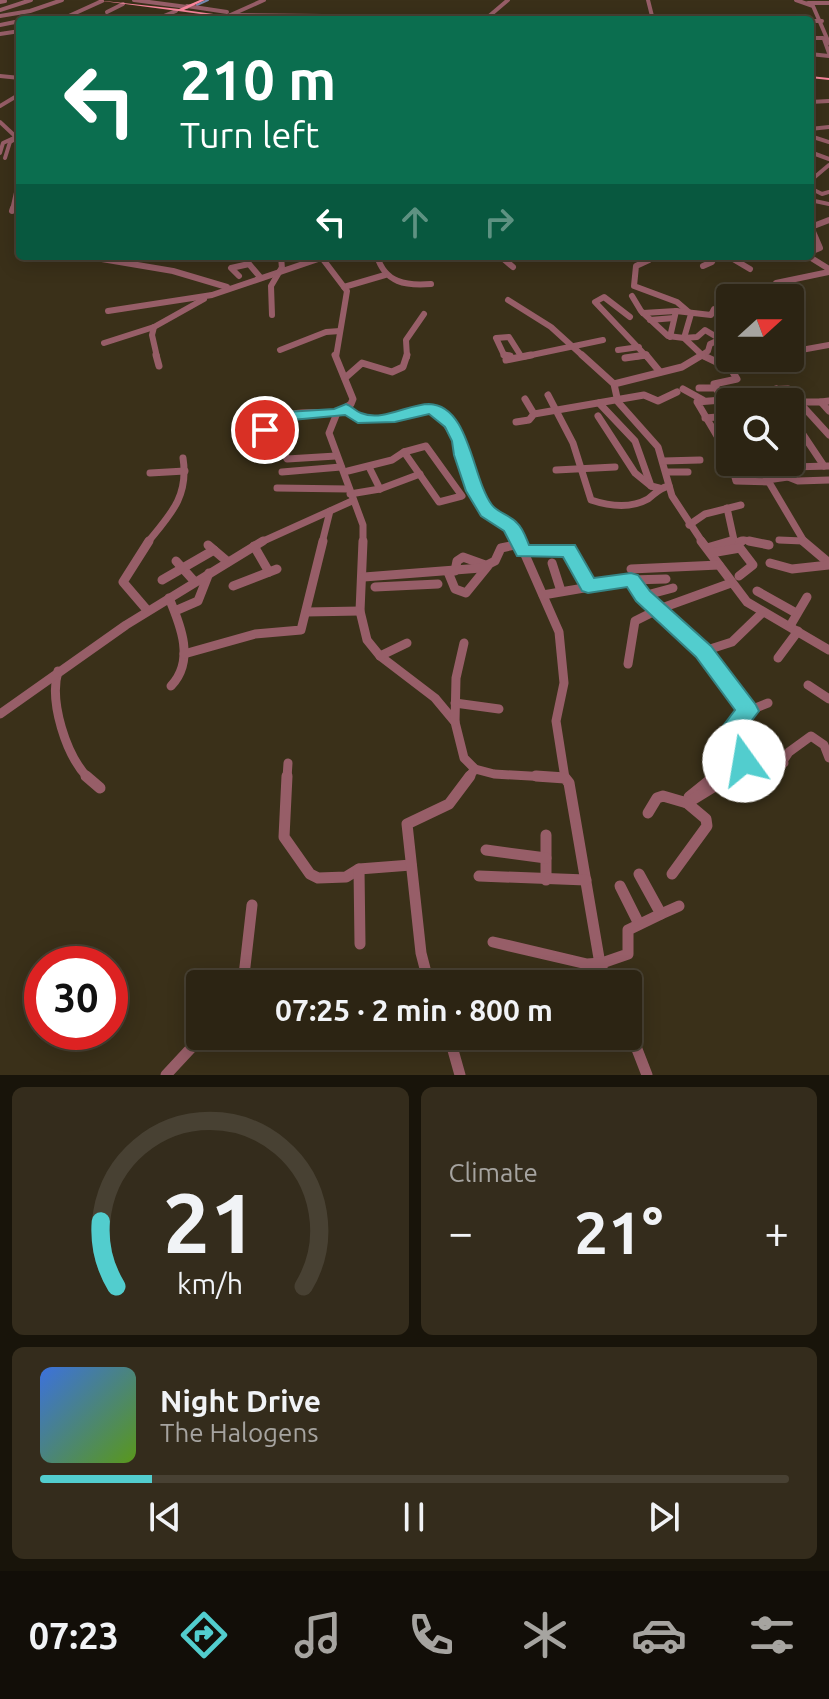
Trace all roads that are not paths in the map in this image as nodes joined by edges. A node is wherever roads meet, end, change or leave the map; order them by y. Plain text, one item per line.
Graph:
1 (31, 0) edge
2 (62, 0) edge
3 (89, 0) edge
4 (134, 0) edge
5 (168, 0) edge
6 (201, 0) edge
7 (264, 0) edge
8 (508, 0) edge
9 (794, 0) edge
10 (100, 1) edge
11 (814, 2) edge
12 (160, 3) junction
13 (829, 3) edge
14 (123, 4) junction
15 (1, 5) edge
16 (180, 9) junction
17 (107, 12) dead end
18 (0, 16) edge
19 (70, 16) edge
20 (163, 16) edge
21 (168, 16) edge
22 (231, 16) edge
23 (489, 16) edge
24 (822, 18) edge
25 (15, 22) dead end
26 (0, 25) edge
27 (814, 38) edge
28 (823, 38) junction
29 (829, 43) edge
30 (829, 55) edge
31 (814, 106) edge
32 (818, 109) dead end
33 (0, 122) edge
34 (16, 136) edge
35 (16, 138) edge
36 (16, 139) edge
37 (0, 153) edge
38 (5, 158) dead end
39 (829, 162) edge
40 (814, 177) edge
41 (16, 193) edge
42 (12, 211) dead end
43 (814, 234) edge
44 (814, 251) edge
45 (111, 260) edge
46 (148, 260) edge
47 (281, 260) edge
48 (314, 260) edge
49 (327, 260) edge
50 (379, 260) edge
51 (505, 260) edge
52 (649, 260) edge
53 (713, 260) edge
54 (735, 260) edge
55 (144, 265) junction
56 (703, 266) dead end
57 (513, 267) dead end
58 (282, 269) junction
59 (750, 269) dead end
60 (829, 270) edge
61 (237, 274) dead end
62 (385, 275) junction
63 (260, 277) junction
64 (776, 283) dead end
65 (431, 284) dead end
66 (236, 286) junction
67 (344, 287) junction
68 (212, 295) junction
69 (632, 296) dead end
70 (508, 300) dead end
71 (716, 309) edge
72 (108, 311) dead end
73 (690, 312) junction
74 (643, 313) junction
75 (424, 314) dead end
76 (272, 315) dead end
77 (675, 315) junction
78 (630, 317) dead end
79 (650, 320) junction
80 (154, 327) junction
81 (340, 331) junction
82 (670, 337) junction
83 (716, 337) edge
84 (684, 338) junction
85 (603, 340) dead end
86 (716, 341) edge
87 (104, 343) dead end
88 (572, 345) junction
89 (829, 345) edge
90 (639, 347) junction
91 (804, 349) edge
92 (280, 350) dead end
93 (618, 350) dead end
94 (646, 355) junction
95 (702, 355) junction
96 (625, 358) dead end
97 (506, 360) dead end
98 (716, 362) edge
99 (159, 366) dead end
100 (660, 372) junction
101 (733, 372) edge
102 (345, 378) junction
103 (614, 384) junction
104 (716, 388) joint
105 (700, 389) dead end
106 (548, 395) dead end
107 (525, 399) dead end
108 (618, 399) junction
109 (716, 400) edge
110 (716, 400) edge
111 (804, 402) edge
112 (825, 402) edge
113 (599, 403) junction
114 (346, 408) junction
115 (804, 408) edge
116 (556, 411) junction
117 (829, 411) edge
118 (337, 413) junction
119 (534, 414) junction
120 (284, 416) junction
121 (598, 416) dead end
122 (716, 417) edge
123 (705, 418) junction
124 (516, 422) dead end
125 (265, 430) dead end
126 (716, 434) edge
127 (804, 434) edge
128 (829, 435) edge
129 (404, 452) junction
130 (336, 456) junction
131 (183, 458) dead end
132 (700, 460) dead end
133 (663, 461) junction
134 (827, 466) edge
135 (369, 467) junction
136 (615, 467) dead end
137 (344, 469) junction
138 (556, 470) dead end
139 (582, 470) junction
140 (185, 471) junction
141 (282, 472) dead end
142 (667, 472) junction
143 (688, 472) dead end
144 (150, 473) dead end
145 (420, 474) junction
146 (735, 476) edge
147 (765, 476) edge
148 (788, 477) junction
149 (829, 480) edge
150 (768, 481) junction
151 (669, 486) junction
152 (655, 487) junction
153 (277, 488) dead end
154 (380, 489) junction
155 (350, 495) junction
156 (741, 505) dead end
157 (727, 508) junction
158 (330, 511) junction
159 (689, 525) junction
160 (779, 540) dead end
161 (803, 541) junction
162 (769, 545) dead end
163 (254, 546) junction
164 (522, 548) junction
165 (709, 551) junction
166 (643, 557) dead end
167 (228, 562) junction
168 (552, 563) dead end
169 (770, 563) dead end
170 (829, 564) edge
171 (179, 565) junction
172 (719, 565) junction
173 (488, 566) junction
174 (631, 569) dead end
175 (452, 571) junction
176 (648, 572) junction
177 (209, 573) junction
178 (402, 575) junction
179 (739, 576) dead end
180 (364, 577) junction
181 (666, 579) dead end
182 (162, 580) dead end
183 (631, 580) junction
184 (195, 582) junction
185 (731, 583) junction
186 (438, 584) dead end
187 (233, 586) dead end
188 (402, 586) junction
189 (588, 586) junction
190 (375, 587) dead end
191 (673, 588) dead end
192 (563, 591) junction
193 (543, 595) junction
194 (643, 596) junction
195 (807, 597) dead end
196 (169, 598) junction
197 (747, 602) junction
198 (659, 609) junction
199 (147, 610) junction
200 (175, 611) junction
201 (360, 611) junction
202 (306, 612) junction
203 (762, 613) junction
204 (796, 613) junction
205 (794, 628) junction
206 (407, 643) dead end
207 (464, 643) dead end
208 (829, 650) edge
209 (704, 651) junction
210 (184, 654) junction
211 (380, 656) junction
212 (778, 658) dead end
213 (628, 664) dead end
214 (58, 671) junction
215 (808, 685) dead end
216 (171, 686) dead end
217 (828, 698) edge
218 (455, 703) junction
219 (768, 703) dead end
220 (499, 709) dead end
221 (0, 714) edge
222 (746, 715) junction
223 (455, 722) junction
224 (826, 743) edge
225 (829, 758) edge
226 (783, 761) junction
227 (288, 763) dead end
228 (475, 769) junction
229 (754, 773) dead end
230 (565, 778) junction
231 (100, 788) dead end
232 (688, 800) junction
233 (648, 813) dead end
234 (546, 835) dead end
235 (486, 850) dead end
236 (546, 858) junction
237 (411, 865) junction
238 (359, 869) junction
239 (639, 874) dead end
240 (672, 874) dead end
241 (479, 876) dead end
242 (546, 880) junction
243 (586, 880) junction
244 (620, 886) dead end
245 (252, 905) dead end
246 (679, 906) dead end
247 (661, 914) junction
248 (639, 924) junction
249 (493, 942) dead end
250 (360, 944) dead end
251 (600, 964) junction
252 (245, 970) edge
253 (425, 970) edge
254 (603, 970) edge
255 (189, 1050) edge
256 (453, 1050) edge
257 (637, 1050) edge
258 (166, 1075) edge
259 (460, 1075) edge
260 (647, 1075) edge

1 - 15 street
2 - 18 street
3 - 10 main road
4 - 12 street
5 - 12 street
6 - 16 main road
7 - 22 street
8 - 23 street
9 - 11 street
10 - 14 main road
10 - 16 main road
10 - 19 street
11 - 13 street
11 - 24 street
12 - 16 street
14 - 16 main road
14 - 17 street
16 - 20 street
16 - 21 street
16 - 22 main road
16 - 22 street
24 - 28 street
24 - 29 street
25 - 26 street
27 - 28 street
28 - 30 street
31 - 32 street
33 - 34 street
35 - 37 street
36 - 38 street
39 - 40 street
41 - 42 street
43 - 44 street
45 - 55 street
46 - 55 street
47 - 58 street
48 - 58 street
49 - 67 street
50 - 62 street
51 - 57 street
52 - 73 street
53 - 56 street
54 - 59 street
55 - 66 street
58 - 63 street
58 - 76 street
60 - 64 street
61 - 63 street
62 - 65 street
62 - 67 street
63 - 66 street
66 - 68 street
67 - 81 street
68 - 72 street
68 - 80 street
69 - 74 street
70 - 88 street
71 - 73 street
73 - 77 street
73 - 84 street
74 - 77 street
74 - 79 street
75 - 102 street
77 - 79 street
77 - 82 street
78 - 90 street
79 - 82 street
80 - 87 street
80 - 99 street
81 - 92 street
81 - 102 street
82 - 84 street
83 - 84 street
84 - 95 street
85 - 88 street
86 - 95 street
88 - 97 street
88 - 103 street
89 - 91 street
90 - 93 street
90 - 94 street
94 - 96 street
94 - 100 street
95 - 98 street
95 - 100 street
100 - 103 street
101 - 104 street
102 - 114 street
103 - 108 street
104 - 105 street
106 - 116 street
107 - 119 street
108 - 109 street
108 - 113 street
108 - 133 street
110 - 123 street
111 - 112 street
112 - 117 street
113 - 116 street
113 - 152 street
114 - 118 street
114 - 164 street
115 - 128 street
116 - 119 street
116 - 139 street
118 - 120 street
118 - 130 street
119 - 124 street
120 - 125 street
120 - 130 street
121 - 152 street
122 - 123 street
123 - 126 street
127 - 134 street
129 - 135 street
129 - 145 street
129 - 145 street
130 - 137 street
131 - 140 street
132 - 133 street
133 - 142 street
134 - 148 street
135 - 137 street
135 - 154 street
136 - 139 street
137 - 141 street
137 - 155 street
138 - 139 street
139 - 152 street
140 - 144 street
140 - 199 street
142 - 143 street
142 - 151 street
145 - 154 street
146 - 150 street
147 - 150 street
148 - 149 street
148 - 150 street
150 - 161 street
151 - 152 street
151 - 159 street
153 - 155 street
154 - 155 street
155 - 158 street
155 - 180 street
156 - 157 street
157 - 159 street
157 - 165 street
158 - 163 street
158 - 202 street
159 - 165 street
160 - 161 street
161 - 170 street
162 - 165 street
163 - 167 street
163 - 187 street
164 - 173 street
164 - 189 street
164 - 193 street
165 - 172 street
165 - 179 street
166 - 176 street
167 - 171 street
167 - 177 street
168 - 192 street
169 - 170 street
171 - 182 street
171 - 184 street
172 - 176 street
172 - 185 street
173 - 175 street
173 - 175 street
174 - 176 street
175 - 178 street
177 - 184 street
177 - 200 street
178 - 180 street
178 - 188 street
180 - 201 street
181 - 183 street
183 - 189 street
183 - 194 street
184 - 196 street
185 - 197 street
185 - 198 street
186 - 188 street
188 - 190 street
189 - 192 street
191 - 194 street
192 - 193 street
193 - 230 street
194 - 198 street
195 - 204 street
196 - 199 street
196 - 200 street
197 - 203 street
197 - 204 street
198 - 209 street
198 - 213 street
199 - 214 street
200 - 210 street
201 - 202 street
201 - 211 street
202 - 210 street
203 - 205 street
203 - 209 street
204 - 205 street
205 - 208 street
205 - 212 street
206 - 211 street
207 - 218 street
209 - 222 street
210 - 216 street
211 - 223 street
214 - 221 street
214 - 231 street
215 - 217 street
218 - 220 street
218 - 223 street
219 - 222 street
222 - 226 street
222 - 232 street
223 - 228 street
224 - 225 street
224 - 226 street
226 - 229 street
227 - 238 street
228 - 230 street
228 - 237 street
230 - 243 street
232 - 233 street
232 - 240 street
234 - 236 street
235 - 236 street
236 - 242 street
237 - 238 street
237 - 253 street
238 - 250 street
239 - 247 street
241 - 242 street
242 - 243 street
243 - 251 street
244 - 248 street
245 - 252 street
246 - 247 street
247 - 248 street
248 - 251 street
249 - 251 street
251 - 254 street
255 - 258 street
256 - 259 street
257 - 260 street

